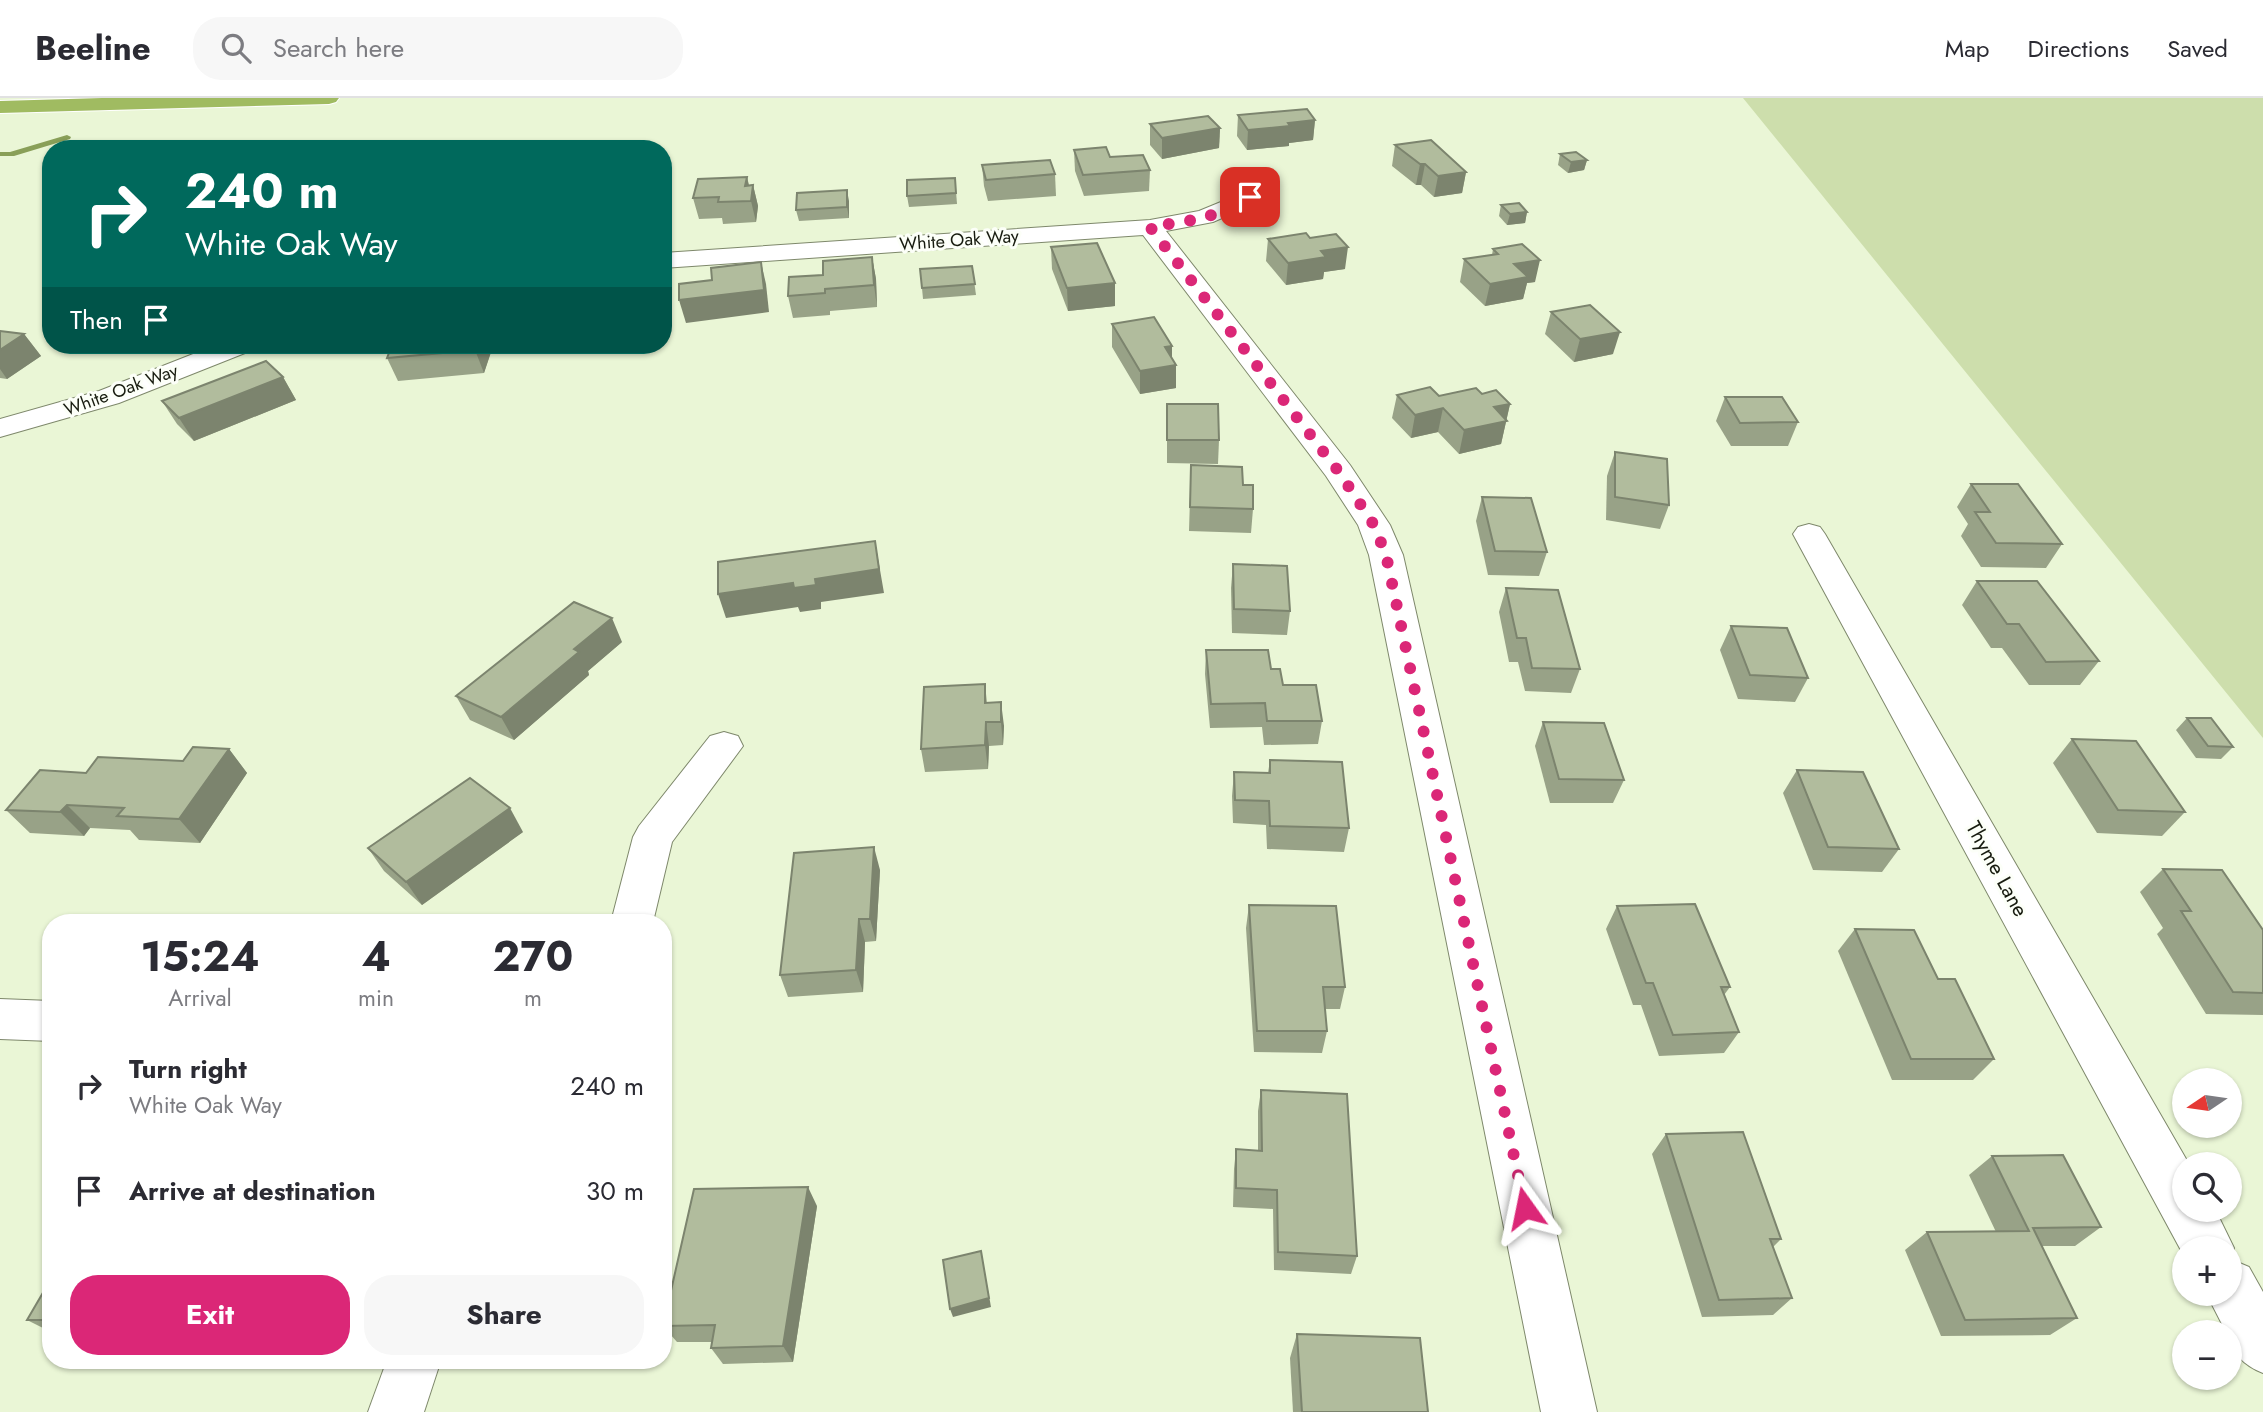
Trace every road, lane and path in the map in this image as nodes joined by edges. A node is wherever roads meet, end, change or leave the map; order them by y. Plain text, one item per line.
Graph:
1 (329, 98) edge
2 (0, 107) edge
3 (1250, 197) dead end
4 (1150, 227) junction
5 (672, 260) edge
6 (217, 354) edge
7 (0, 428) edge
8 (1809, 534) dead end
9 (724, 746) dead end
10 (634, 914) edge
11 (0, 1019) edge
12 (42, 1021) edge
13 (2172, 1183) edge
14 (2241, 1306) edge
15 (2263, 1346) edge
16 (411, 1369) edge
17 (396, 1412) edge
18 (1569, 1412) edge

1 - 2 highway
3 - 4 street, White Oak Way
4 - 5 street, White Oak Way
4 - 18 street
6 - 7 street, White Oak Way
8 - 13 street, Thyme Lane
9 - 10 street
11 - 12 street
14 - 15 street
16 - 17 street

